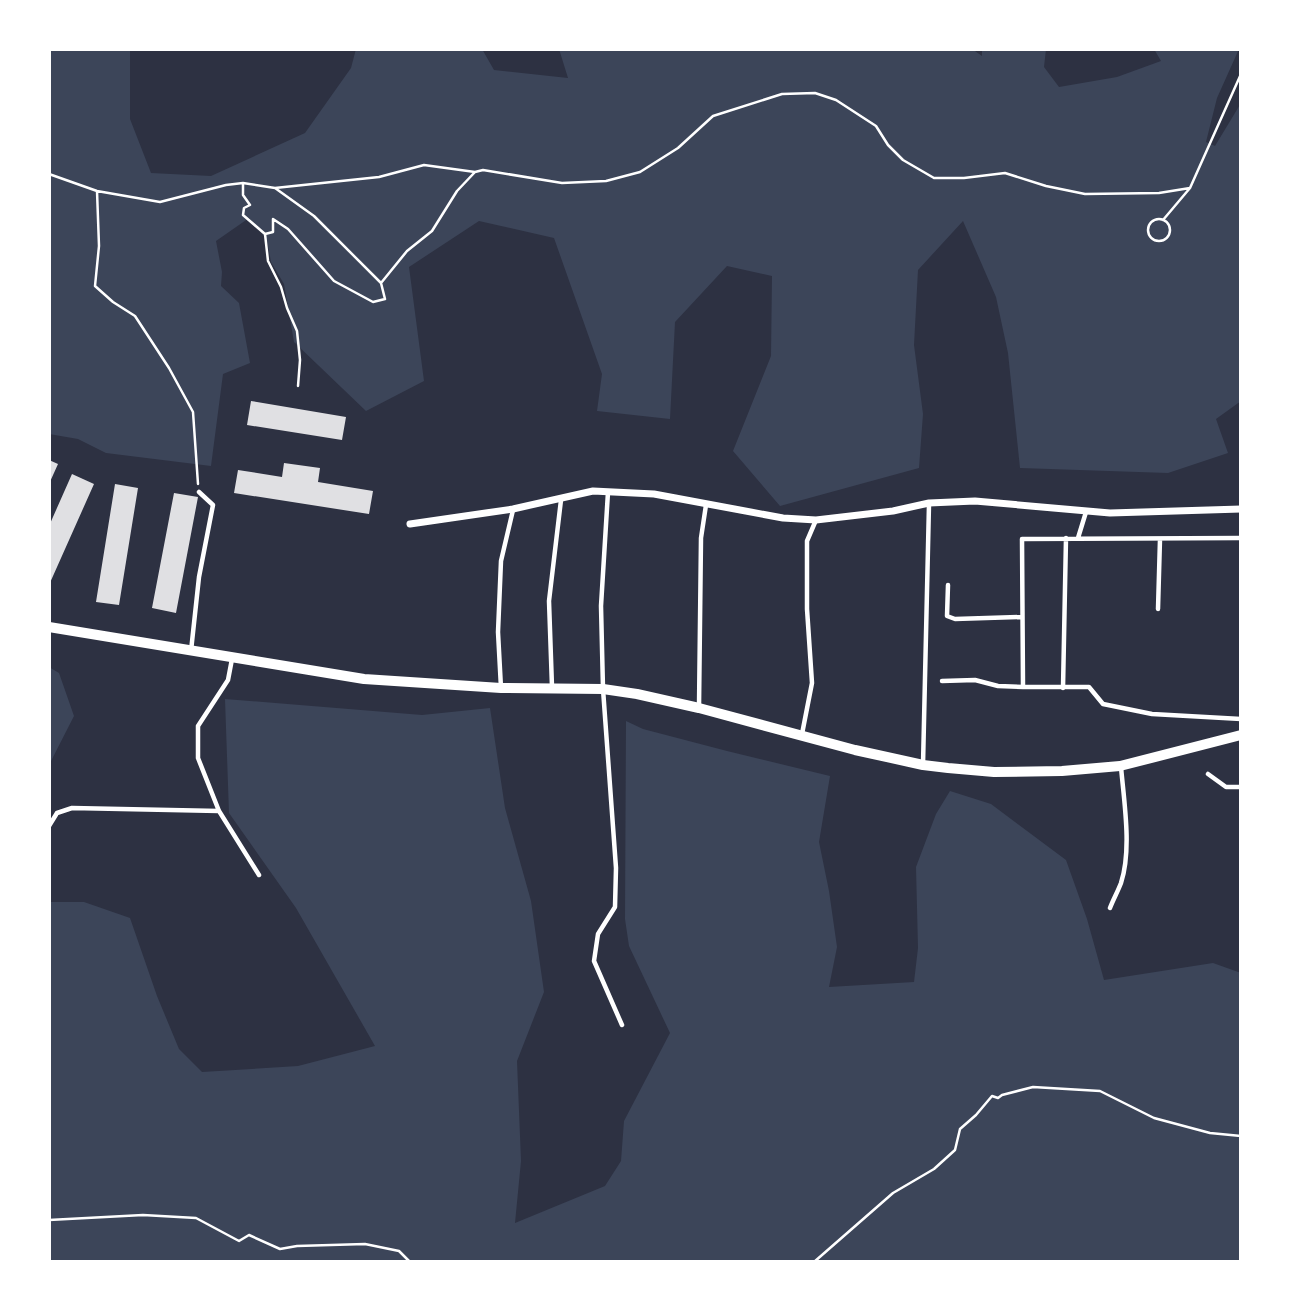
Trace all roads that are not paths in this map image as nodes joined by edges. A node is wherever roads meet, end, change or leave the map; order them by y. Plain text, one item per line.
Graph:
1 (608, 491) junction
2 (199, 492) road end
3 (561, 500) junction
4 (929, 503) junction
5 (706, 505) junction
6 (513, 509) junction
7 (1241, 509) edge
8 (1086, 511) junction
9 (816, 520) junction
10 (410, 524) dead end
11 (1066, 538) junction
12 (1078, 538) junction
13 (1241, 538) edge
14 (1160, 539) junction
15 (948, 585) dead end
16 (1158, 609) dead end
17 (1022, 617) junction
18 (49, 627) edge
19 (190, 652) junction
20 (232, 659) junction
21 (942, 681) dead end
22 (552, 687) junction
23 (1023, 687) junction
24 (501, 688) junction
25 (1063, 688) junction
26 (603, 689) junction
27 (699, 708) junction
28 (1241, 719) edge
29 (1241, 735) edge
30 (802, 736) junction
31 (923, 765) junction
32 (1121, 766) junction
33 (1208, 774) dead end
34 (1241, 787) edge
35 (219, 811) junction
36 (49, 826) edge
37 (258, 875) dead end
38 (1110, 908) dead end
39 (622, 1026) dead end

1 - 3 street
1 - 5 street
1 - 26 lane
2 - 19 lane
3 - 6 street
3 - 22 lane
4 - 8 street
4 - 9 street
4 - 31 lane
5 - 9 street
5 - 27 lane
6 - 10 street
6 - 24 lane
7 - 8 street
8 - 12 lane
9 - 30 lane
11 - 12 lane
11 - 17 lane
11 - 25 lane
12 - 14 lane
13 - 14 lane
14 - 16 lane
15 - 17 lane
17 - 23 lane
18 - 19 street
19 - 20 street
20 - 24 street
20 - 35 lane
21 - 23 lane
22 - 24 street
22 - 26 street
23 - 25 lane
25 - 28 lane
26 - 27 street
26 - 39 lane
27 - 30 street
29 - 32 street
30 - 31 street
31 - 32 street
32 - 38 lane
33 - 34 lane
35 - 36 lane
35 - 37 lane

